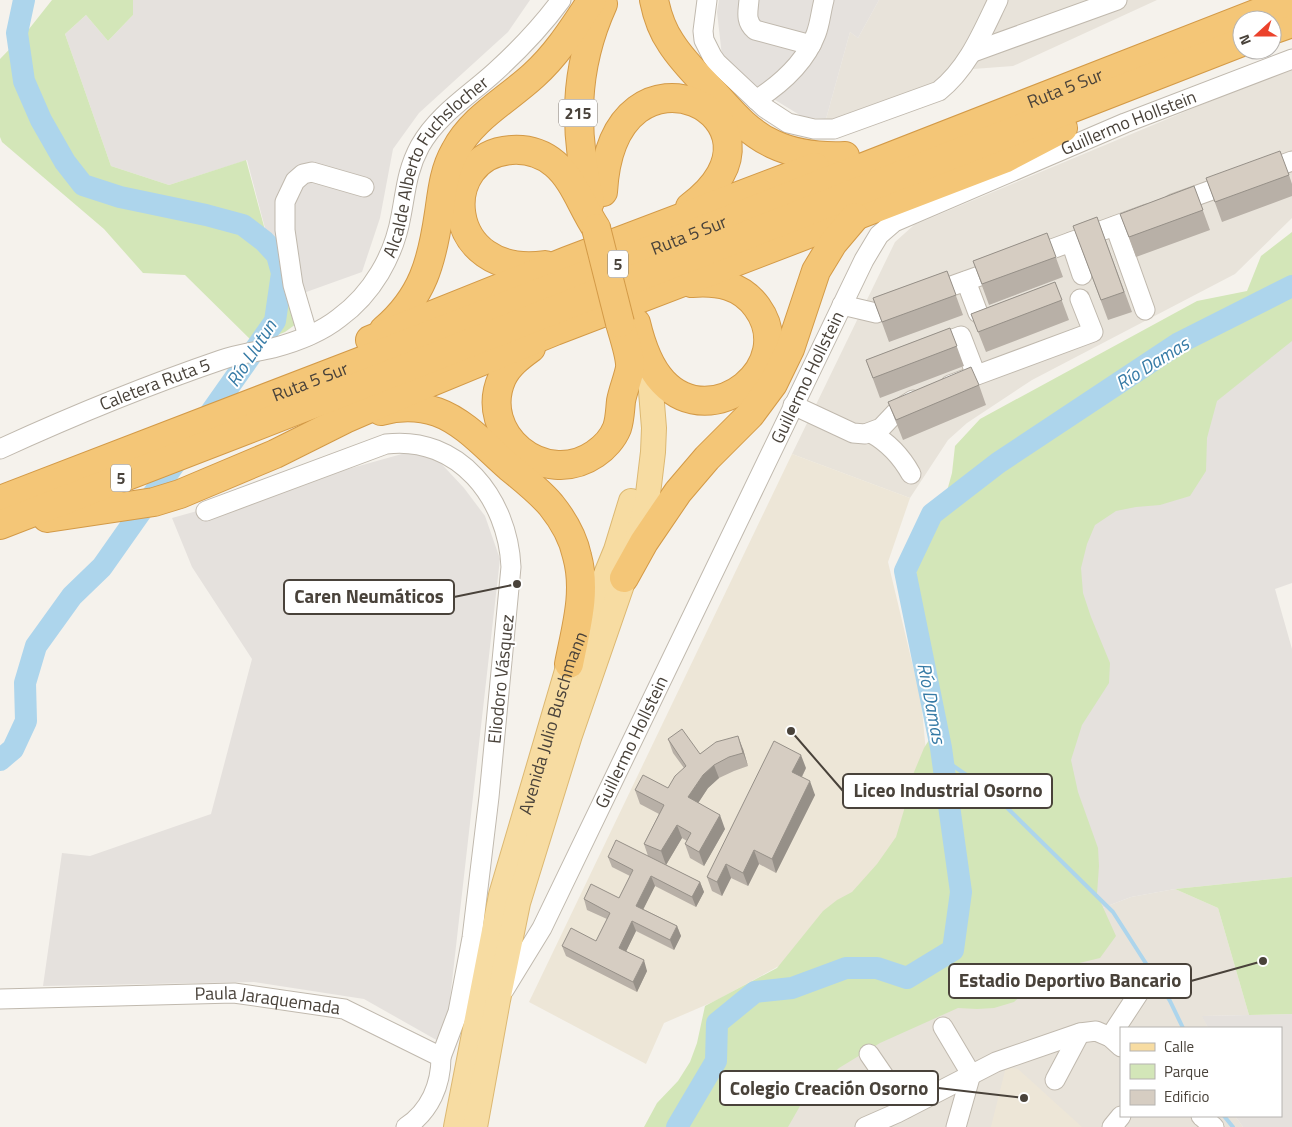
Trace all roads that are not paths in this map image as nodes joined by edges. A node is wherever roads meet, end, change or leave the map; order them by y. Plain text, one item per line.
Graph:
1 (561, 0) edge
2 (592, 0) edge
3 (605, 0) edge
4 (624, 0) edge
5 (654, 0) edge
6 (707, 0) edge
7 (749, 0) edge
8 (824, 0) edge
9 (998, 0) edge
10 (1117, 0) edge
11 (1291, 0) edge
12 (1274, 10) edge
13 (1232, 32) edge
14 (1232, 34) edge
15 (1232, 36) edge
16 (811, 45) junction
17 (973, 52) junction
18 (1292, 59) edge
19 (1178, 67) junction
20 (756, 100) junction
21 (844, 156) junction
22 (1292, 161) edge
23 (364, 187) dead end
24 (603, 192) junction
25 (856, 216) junction
26 (669, 221) junction
27 (604, 226) junction
28 (1115, 226) junction
29 (1071, 242) junction
30 (566, 261) junction
31 (1082, 275) dead end
32 (966, 281) junction
33 (673, 286) junction
34 (1080, 299) dead end
35 (842, 305) junction
36 (1146, 310) dead end
37 (978, 313) edge
38 (555, 331) junction
39 (311, 335) junction
40 (373, 338) junction
41 (636, 355) junction
42 (910, 355) edge
43 (976, 375) junction
44 (793, 406) junction
45 (345, 419) junction
46 (871, 433) junction
47 (0, 449) edge
48 (911, 474) dead end
49 (206, 510) dead end
50 (0, 512) edge
51 (624, 578) junction
52 (569, 664) junction
53 (518, 903) junction
54 (542, 928) junction
55 (1146, 982) dead end
56 (0, 1000) edge
57 (498, 1000) junction
58 (943, 1027) dead end
59 (1123, 1027) edge
60 (1080, 1033) junction
61 (1115, 1042) edge
62 (869, 1054) dead end
63 (441, 1057) junction
64 (971, 1074) junction
65 (1055, 1080) dead end
66 (899, 1116) edge
67 (1120, 1117) edge
68 (406, 1127) edge
69 (456, 1127) edge
70 (476, 1127) edge
71 (865, 1127) edge
72 (956, 1127) edge
73 (1112, 1127) edge

1 - 39 street, Alcalde Alberto Fuchslocher
2 - 40 highway
3 - 27 highway, 215
4 - 24 highway, 215
5 - 21 highway
6 - 20 street
7 - 16 street
8 - 16 street
9 - 17 street
10 - 17 street
11 - 12 highway, Ruta 5 Sur / 5
13 - 21 highway
14 - 50 highway, Ruta 5 Sur / 5
15 - 19 highway, Ruta 5 Sur / 5
16 - 20 street
17 - 20 street
18 - 35 street, Guillermo Hollstein
19 - 25 highway
19 - 50 highway, Ruta 5 Sur / 5
21 - 26 highway
22 - 28 street
23 - 39 street
24 - 26 highway
24 - 27 highway, 215
25 - 33 highway
25 - 51 highway
26 - 30 highway
27 - 30 highway
27 - 41 highway, Avenida Julio Buschmann, bridge
28 - 29 street
28 - 36 street
29 - 31 street
29 - 32 street
30 - 40 highway
32 - 35 street
32 - 37 street
33 - 38 highway
33 - 41 highway
34 - 43 street
35 - 44 street, Guillermo Hollstein
38 - 41 highway
38 - 45 highway
39 - 47 street, Caletera Ruta 5
40 - 50 highway
41 - 51 main road, Avenida Julio Buschmann
41 - 52 main road, Avenida Julio Buschmann
42 - 43 street
43 - 46 street
44 - 46 street
44 - 54 street, Guillermo Hollstein
45 - 50 highway
45 - 52 highway
46 - 48 street
49 - 63 street, Eliodoro Vásquez
51 - 53 main road, Avenida Julio Buschmann
52 - 69 main road, Avenida Julio Buschmann
53 - 54 street
53 - 57 main road, Avenida Julio Buschmann
54 - 57 street, Guillermo Hollstein
55 - 59 street
56 - 63 street, Paula Jaraquemada
57 - 70 main road, Avenida Julio Buschmann
58 - 64 street
60 - 61 street
60 - 64 street
60 - 65 street
62 - 66 street
63 - 68 street
64 - 66 street
64 - 72 street
66 - 71 street
67 - 73 street

